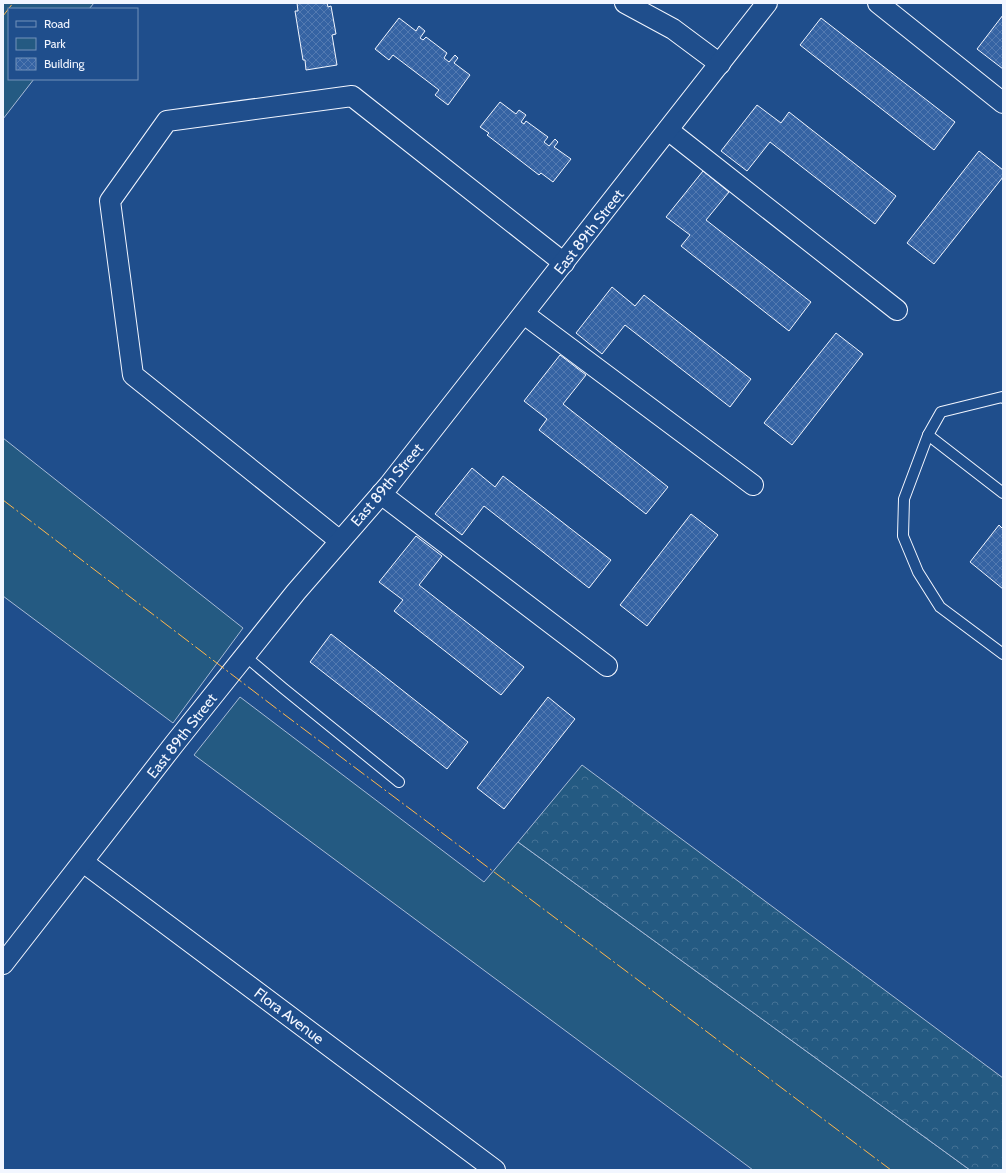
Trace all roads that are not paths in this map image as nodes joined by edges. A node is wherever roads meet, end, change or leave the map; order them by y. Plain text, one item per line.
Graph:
1 (625, 3) edge
2 (767, 3) edge
3 (878, 3) edge
4 (720, 64) junction
5 (1003, 103) edge
6 (668, 130) junction
7 (564, 263) junction
8 (897, 310) dead end
9 (524, 314) junction
10 (1003, 398) edge
11 (928, 436) junction
12 (753, 485) dead end
13 (1003, 493) edge
14 (381, 494) junction
15 (340, 541) junction
16 (1003, 654) edge
17 (245, 656) junction
18 (607, 666) dead end
19 (399, 782) dead end
20 (83, 862) junction
21 (3, 964) edge
22 (495, 1170) edge

1 - 4 street
2 - 4 street, East 89th Street
3 - 5 street
4 - 6 street, East 89th Street
6 - 7 street, East 89th Street
6 - 8 street
7 - 9 street, East 89th Street
7 - 15 street
9 - 12 street
9 - 14 street, East 89th Street
10 - 11 lane
11 - 13 lane
11 - 16 lane
14 - 15 street, East 89th Street
14 - 18 street
15 - 17 street, East 89th Street
17 - 19 lane
17 - 20 street, East 89th Street
20 - 21 street, East 89th Street
20 - 22 street, Flora Avenue

